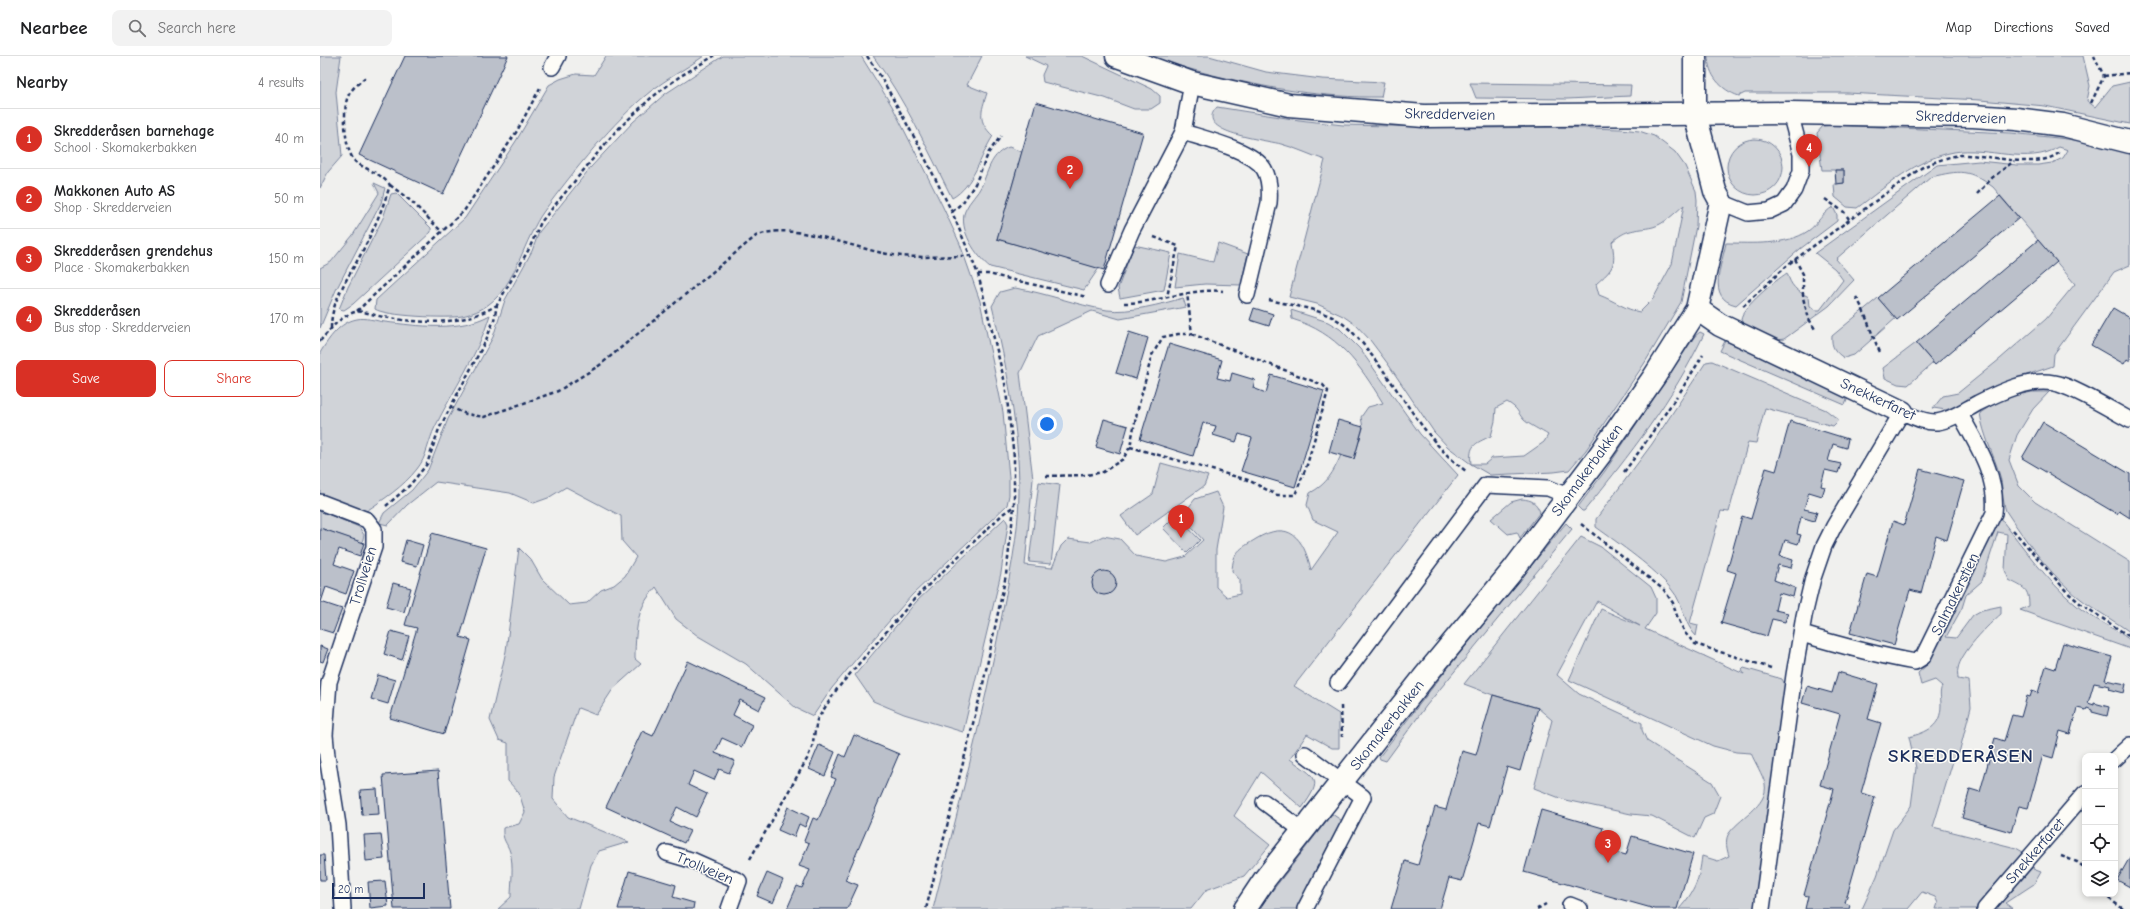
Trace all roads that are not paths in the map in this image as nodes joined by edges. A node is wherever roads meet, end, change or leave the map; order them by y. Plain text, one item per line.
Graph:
1 (1117, 56) edge
2 (1694, 56) edge
3 (1192, 83) junction
4 (1790, 113) junction
5 (1695, 114) junction
6 (1184, 132) junction
7 (2130, 142) edge
8 (1721, 202) junction
9 (1108, 285) dead end
10 (1247, 295) road end
11 (1697, 309) junction
12 (1902, 412) junction
13 (1960, 414) junction
14 (2130, 420) edge
15 (320, 502) edge
16 (1564, 502) junction
17 (1802, 634) junction
18 (324, 680) edge
19 (1338, 683) dead end
20 (2130, 745) edge
21 (1305, 754) dead end
22 (2118, 756) edge
23 (1343, 782) junction
24 (2082, 797) edge
25 (1264, 802) dead end
26 (1303, 831) junction
27 (667, 853) dead end
28 (1308, 908) edge
29 (343, 909) edge
30 (729, 909) edge
31 (1245, 909) edge
32 (1762, 909) edge
33 (1986, 909) edge

1 - 3 street, Skredderveien
2 - 5 street
3 - 5 street, Skredderveien
3 - 6 lane
4 - 5 street, Skredderveien
4 - 7 street, Skredderveien
4 - 8 lane
5 - 8 street
6 - 9 lane
6 - 10 lane
8 - 11 street, Skomakerbakken
11 - 12 street, Snekkerfaret
11 - 16 street, Skomakerbakken
12 - 13 lane, Snekkerfaret
12 - 17 lane
13 - 14 lane, Snekkerfaret
13 - 17 lane, Salmakerstien
15 - 18 lane, Trollveien
16 - 19 lane
16 - 23 street, Skomakerbakken
17 - 32 lane
18 - 29 lane, Trollveien
20 - 22 lane
21 - 23 lane
23 - 26 street, Skomakerbakken
23 - 28 lane, Skomakerbakken
24 - 33 lane, Snekkerfaret
25 - 26 lane
26 - 31 street, Skomakerbakken
27 - 30 lane, Trollveien

